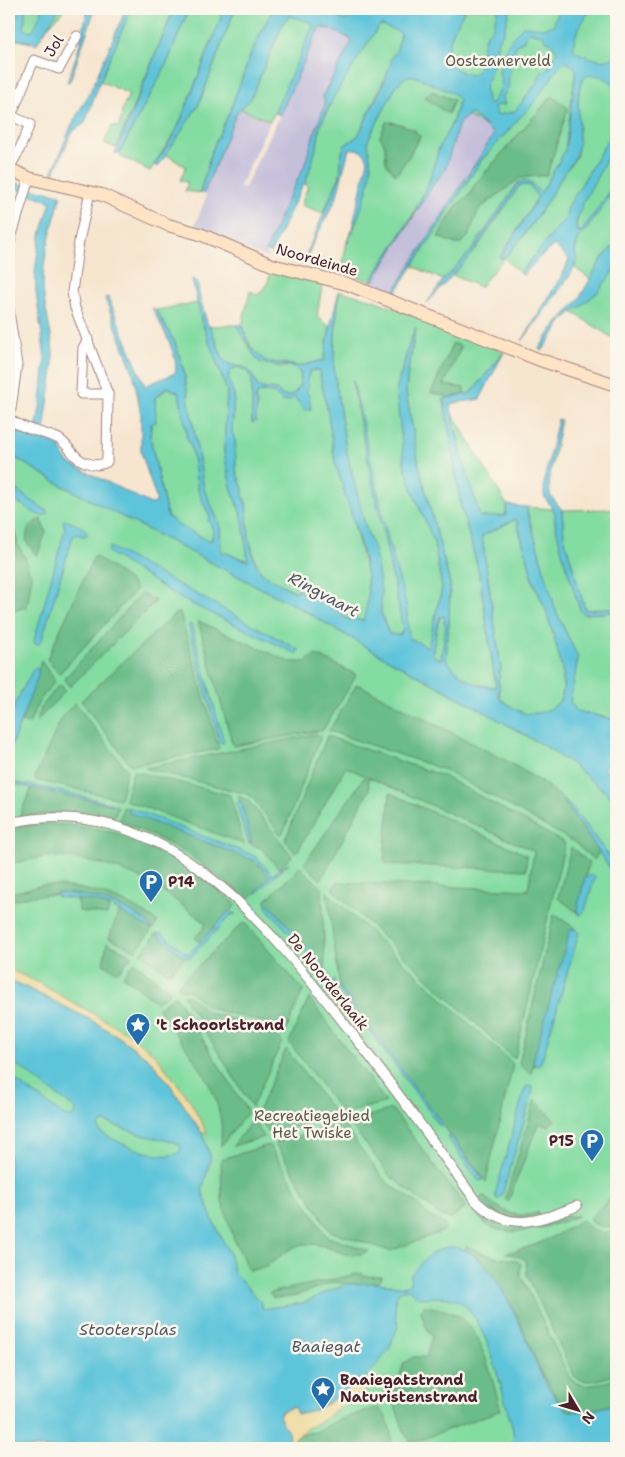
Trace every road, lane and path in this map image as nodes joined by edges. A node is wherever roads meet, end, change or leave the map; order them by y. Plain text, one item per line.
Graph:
1 (77, 36) dead end
2 (9, 168) edge
3 (26, 185) junction
4 (90, 192) junction
5 (9, 245) edge
6 (9, 311) edge
7 (88, 339) junction
8 (616, 385) edge
9 (108, 394) junction
10 (9, 411) edge
11 (9, 418) edge
12 (9, 822) edge
13 (577, 1206) dead end

1 - 2 street, Jol
2 - 3 street, Noordeinde
3 - 4 street, Noordeinde
3 - 5 street
4 - 7 street
4 - 8 street, Noordeinde
6 - 10 street
7 - 9 street
7 - 9 street
9 - 11 street
12 - 13 street, De Noorderlaaik

